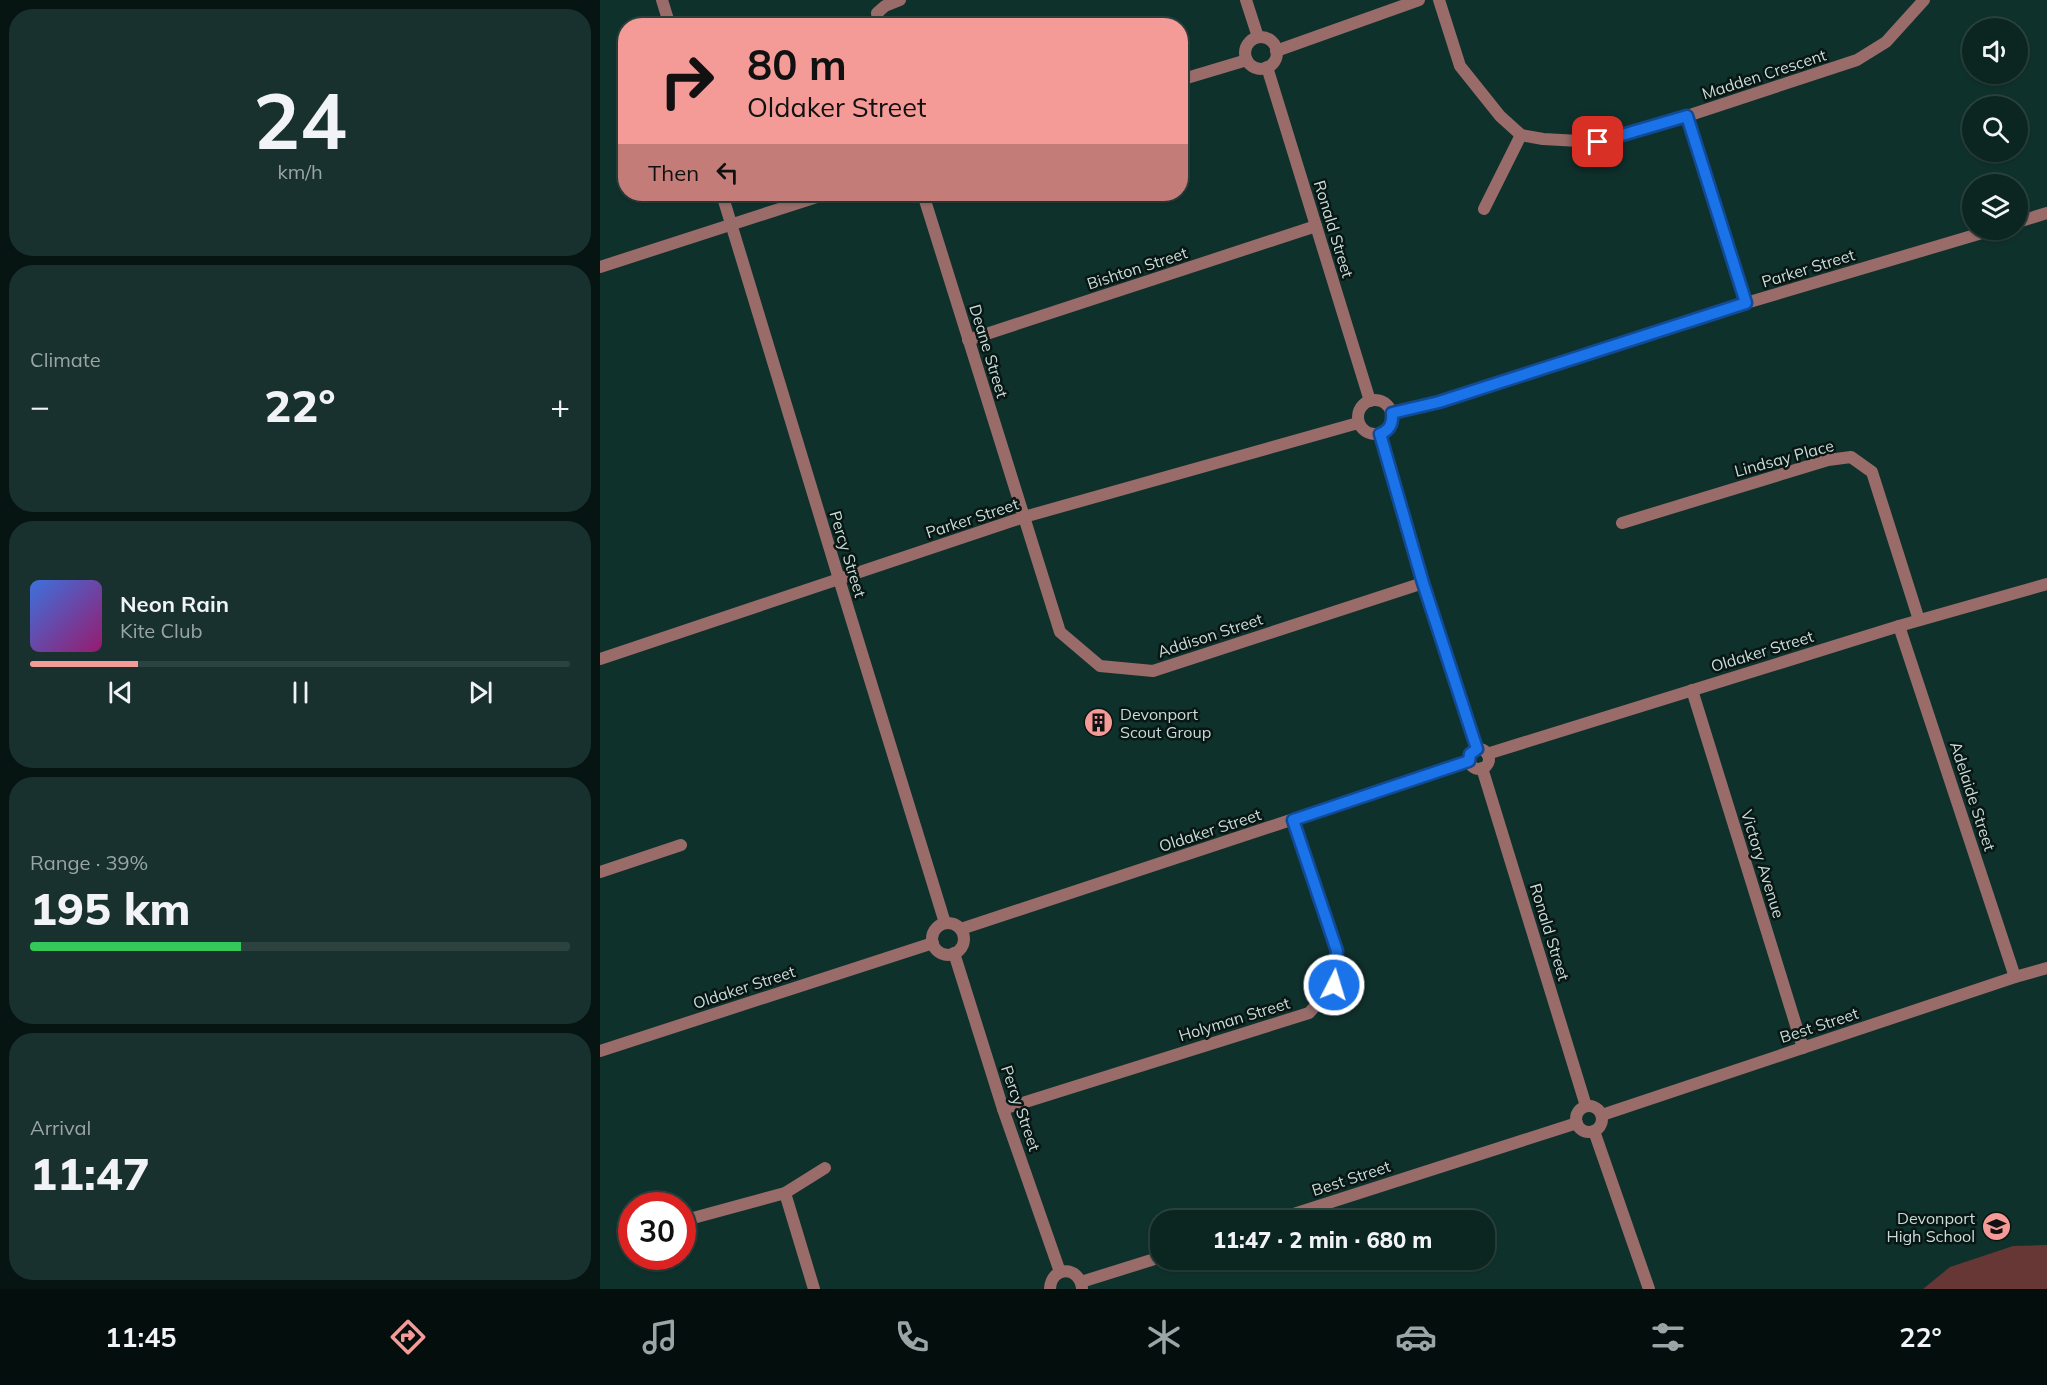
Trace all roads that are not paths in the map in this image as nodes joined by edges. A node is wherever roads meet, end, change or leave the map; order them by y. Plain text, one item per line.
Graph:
1 (662, 0) edge
2 (900, 0) edge
3 (1246, 0) edge
4 (1419, 0) edge
5 (1439, 0) edge
6 (1924, 0) edge
7 (668, 18) edge
8 (878, 18) edge
9 (1258, 37) junction
10 (1276, 51) junction
11 (1247, 60) junction
12 (1267, 67) junction
13 (1188, 78) edge
14 (1687, 116) junction
15 (1521, 135) junction
16 (724, 201) edge
17 (804, 201) edge
18 (925, 201) edge
19 (1484, 209) dead end
20 (2047, 213) edge
21 (2028, 219) edge
22 (732, 224) junction
23 (1316, 226) junction
24 (1962, 239) edge
25 (600, 267) edge
26 (1746, 303) junction
27 (968, 340) junction
28 (1370, 401) junction
29 (1392, 413) junction
30 (1358, 423) junction
31 (1380, 434) junction
32 (1024, 517) junction
33 (1622, 523) dead end
34 (838, 579) junction
35 (1423, 583) junction
36 (2047, 584) edge
37 (1919, 620) junction
38 (1899, 626) junction
39 (600, 659) edge
40 (1692, 690) junction
41 (1482, 752) junction
42 (1469, 761) junction
43 (1482, 768) junction
44 (1293, 820) junction
45 (681, 844) dead end
46 (600, 872) edge
47 (945, 923) junction
48 (961, 929) junction
49 (933, 942) junction
50 (954, 953) junction
51 (2047, 968) edge
52 (2015, 977) junction
53 (1803, 1048) junction
54 (600, 1051) edge
55 (1586, 1106) junction
56 (1003, 1109) junction
57 (1602, 1115) junction
58 (1577, 1123) junction
59 (1594, 1131) junction
60 (825, 1168) dead end
61 (784, 1193) junction
62 (1306, 1210) edge
63 (696, 1217) edge
64 (1150, 1261) edge
65 (1060, 1272) junction
66 (1082, 1286) edge
67 (814, 1289) edge
68 (1050, 1289) edge
69 (1649, 1289) edge

1 - 7 street
2 - 8 street
3 - 9 street
4 - 10 street
5 - 15 street
6 - 14 street, Madden Crescent
9 - 10 street
9 - 11 street
10 - 12 street
11 - 12 street
11 - 13 street
12 - 23 street, Ronald Street
14 - 15 street, Madden Crescent
14 - 26 street
15 - 19 street
16 - 22 street, Percy Street
17 - 22 street
18 - 27 street, Deane Street
20 - 21 street
22 - 25 street
22 - 34 street, Percy Street
23 - 27 street, Bishton Street
23 - 28 street, Ronald Street
24 - 26 street, Parker Street
26 - 29 street, Parker Street
27 - 32 street, Deane Street
28 - 29 street
28 - 30 street
29 - 31 street
30 - 31 street
30 - 32 street, Parker Street
31 - 35 street
32 - 34 street, Parker Street
32 - 35 street, Addison Street
33 - 37 street, Lindsay Place
34 - 39 street, Parker Street
34 - 47 street, Percy Street
35 - 41 street
36 - 37 street, Oldaker Street
37 - 38 street, Oldaker Street
38 - 40 street, Oldaker Street
38 - 52 street, Adelaide Street
40 - 41 street, Oldaker Street
40 - 53 street, Victory Avenue
41 - 42 street
41 - 43 street
42 - 43 street
42 - 44 street, Oldaker Street
43 - 55 street, Ronald Street
44 - 48 street, Oldaker Street
44 - 56 street, Holyman Street
45 - 46 street
47 - 48 street
47 - 49 street
48 - 50 street
49 - 50 street
49 - 54 street, Oldaker Street
50 - 56 street, Percy Street
51 - 52 street, Best Street
52 - 53 street, Best Street
53 - 57 street, Best Street
55 - 57 street
55 - 58 street
56 - 65 street, Percy Street
57 - 59 street
58 - 59 street
58 - 62 street, Best Street
59 - 69 street
60 - 61 street
61 - 63 street
61 - 67 street
64 - 66 street
65 - 66 street
65 - 68 street

